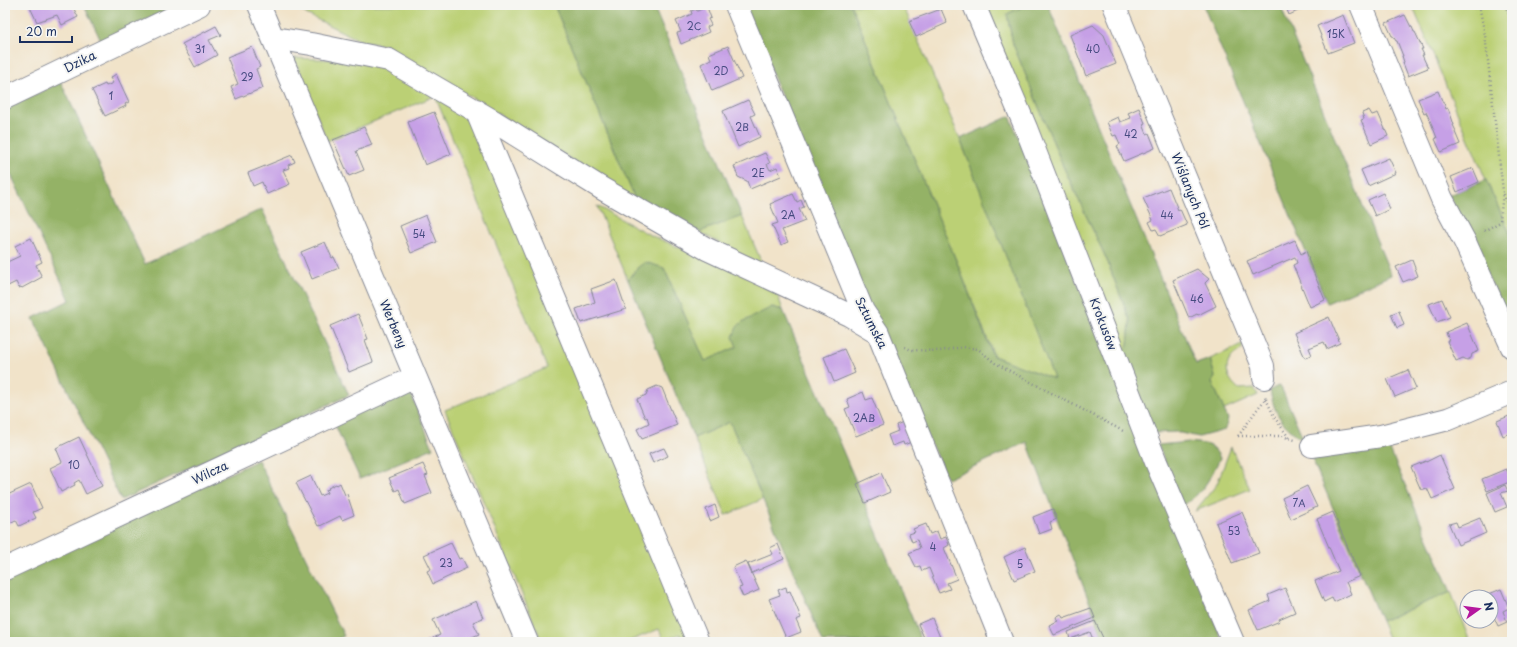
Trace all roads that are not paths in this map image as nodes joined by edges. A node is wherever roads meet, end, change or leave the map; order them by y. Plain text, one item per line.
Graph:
1 (199, 5) edge
2 (259, 5) edge
3 (736, 5) edge
4 (974, 5) edge
5 (1114, 5) edge
6 (1361, 5) edge
7 (274, 38) junction
8 (5, 98) edge
9 (476, 110) junction
10 (878, 333) junction
11 (1512, 347) edge
12 (415, 378) junction
13 (1265, 390) road end
14 (1512, 392) edge
15 (1312, 446) road end
16 (5, 569) edge
17 (527, 642) edge
18 (698, 642) edge
19 (1002, 642) edge
20 (1233, 642) edge

1 - 8 street, Dzika
2 - 7 street, Werbeny
3 - 10 street, Sztumska
4 - 20 street, Krokusów
5 - 13 street, Wiślanych Pól
6 - 11 street
7 - 9 street
7 - 12 street, Werbeny
9 - 10 street
9 - 18 street
10 - 19 street, Sztumska
12 - 16 street, Wilcza
12 - 17 street, Werbeny
14 - 15 street

